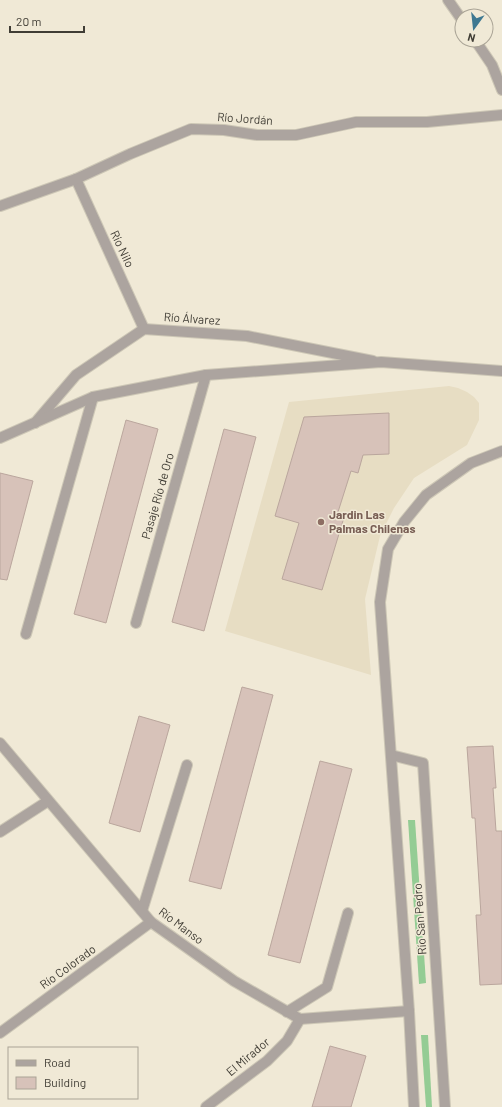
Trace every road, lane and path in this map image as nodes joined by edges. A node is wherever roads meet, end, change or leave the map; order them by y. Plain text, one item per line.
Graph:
1 (448, 0) edge
2 (454, 9) edge
3 (481, 48) edge
4 (502, 90) edge
5 (502, 115) edge
6 (76, 179) junction
7 (0, 206) edge
8 (144, 329) junction
9 (381, 362) junction
10 (502, 371) edge
11 (206, 376) junction
12 (93, 397) junction
13 (35, 423) junction
14 (0, 438) edge
15 (502, 451) edge
16 (136, 623) dead end
17 (26, 634) dead end
18 (0, 743) edge
19 (391, 755) junction
20 (187, 764) dead end
21 (48, 801) junction
22 (0, 832) edge
23 (142, 911) junction
24 (348, 914) dead end
25 (151, 922) junction
26 (409, 1011) junction
27 (286, 1012) junction
28 (300, 1019) junction
29 (0, 1033) edge
30 (206, 1107) edge
31 (414, 1107) edge
32 (444, 1107) edge

1 - 2 street
3 - 4 street
5 - 6 street, Río Jordán
6 - 7 street, Río Jordán
6 - 8 street, Río Nilo
8 - 9 street, Río Álvarez
8 - 13 street, Río Álvarez
9 - 10 street, Río Álvarez
9 - 11 street, Río Álvarez
11 - 12 street, Río Álvarez
11 - 16 street, Pasaje Río de Oro
12 - 13 street, Río Álvarez
12 - 17 street
13 - 14 street, Río Álvarez
15 - 19 street, Río San Pedro
18 - 21 street, Río Manso
19 - 26 street, Río San Pedro
19 - 32 street, Río San Pedro
20 - 23 street
21 - 22 street
21 - 23 street, Río Manso
23 - 25 street, Río Manso
24 - 27 street
25 - 27 street, Río Manso
25 - 29 street, Río Colorado
26 - 28 street
26 - 31 street, Río San Pedro
27 - 28 street, Río Manso
28 - 30 street, El Mirador

